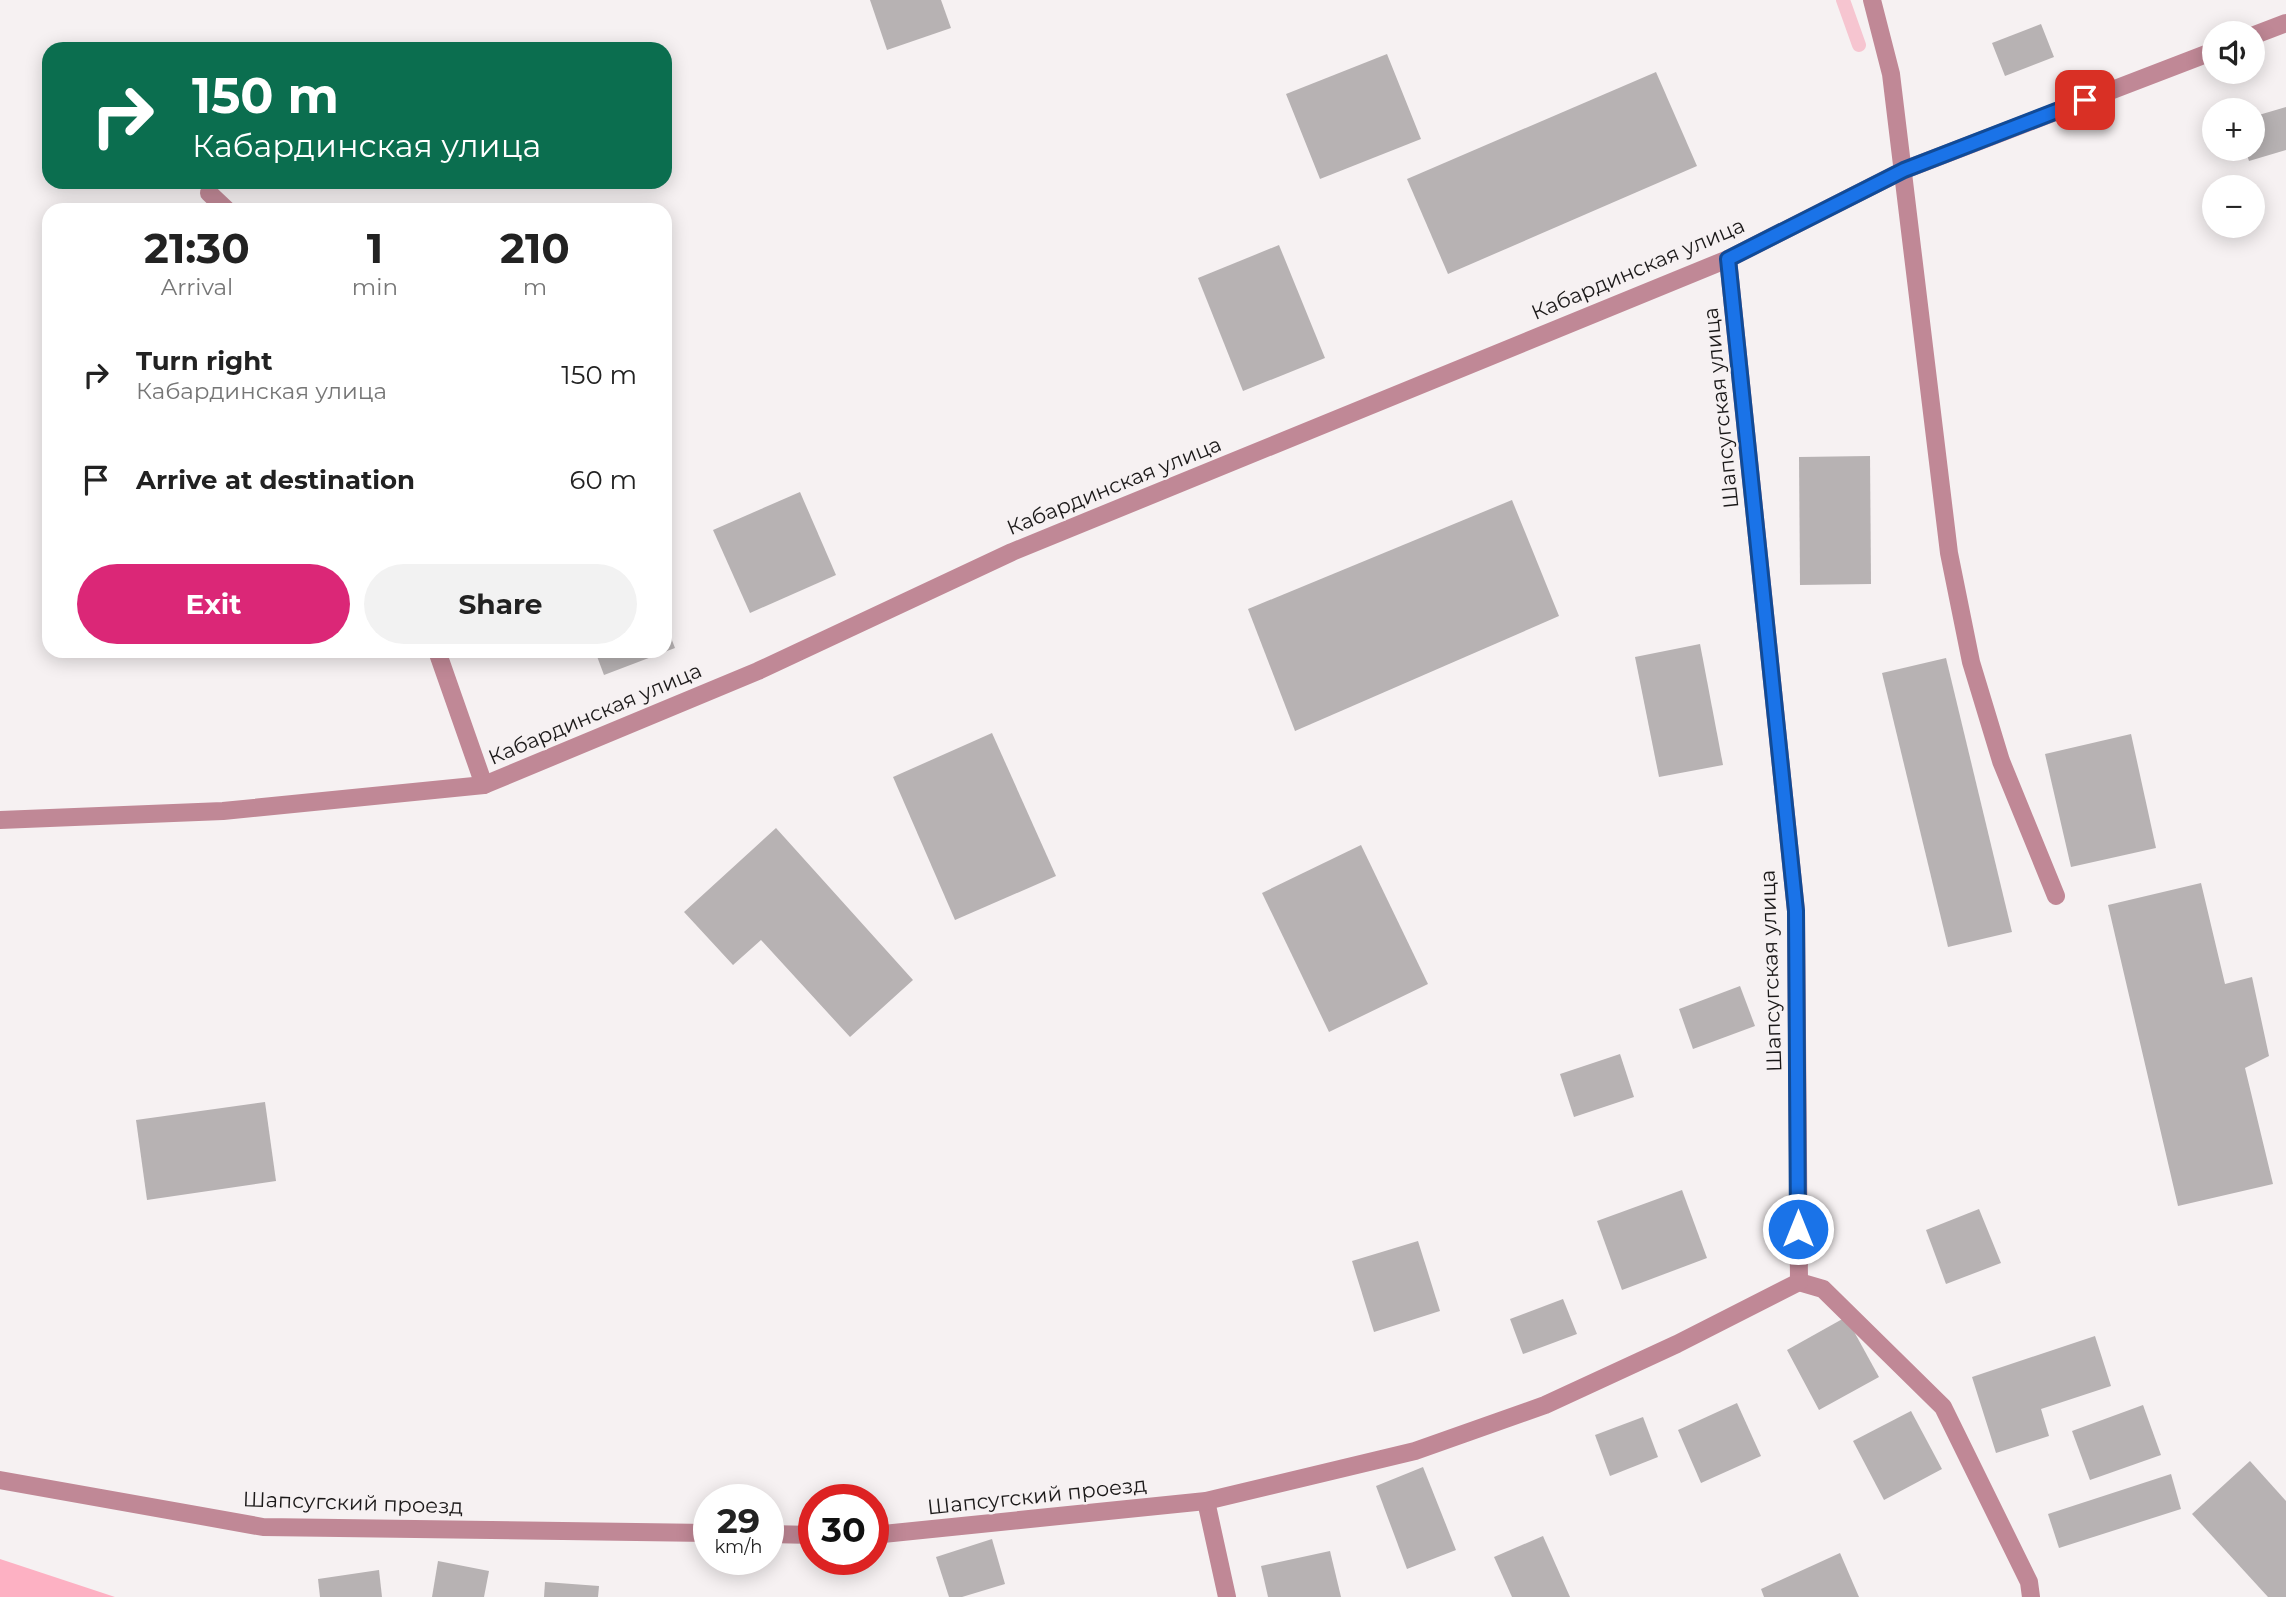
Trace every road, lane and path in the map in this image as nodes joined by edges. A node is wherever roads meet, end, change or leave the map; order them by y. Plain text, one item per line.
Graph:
1 (1872, 0) edge
2 (2286, 23) edge
3 (2265, 31) edge
4 (2202, 56) edge
5 (1904, 170) junction
6 (209, 193) dead end
7 (220, 203) edge
8 (1728, 259) junction
9 (439, 658) edge
10 (484, 785) junction
11 (0, 820) edge
12 (2056, 895) dead end
13 (1799, 1282) junction
14 (0, 1480) edge
15 (1206, 1501) junction
16 (693, 1533) edge
17 (889, 1533) edge
18 (1227, 1597) edge
19 (2031, 1597) edge

1 - 5 street
2 - 3 street
4 - 5 street, Кабардинская улица
5 - 8 street, Кабардинская улица
5 - 12 street
6 - 7 street
8 - 10 street, Кабардинская улица
8 - 13 street, Шапсугская улица
9 - 10 street
10 - 11 street, Кабардинская улица
13 - 15 street, Шапсугский проезд
13 - 19 street
14 - 16 street, Шапсугский проезд
15 - 17 street, Шапсугский проезд
15 - 18 street

